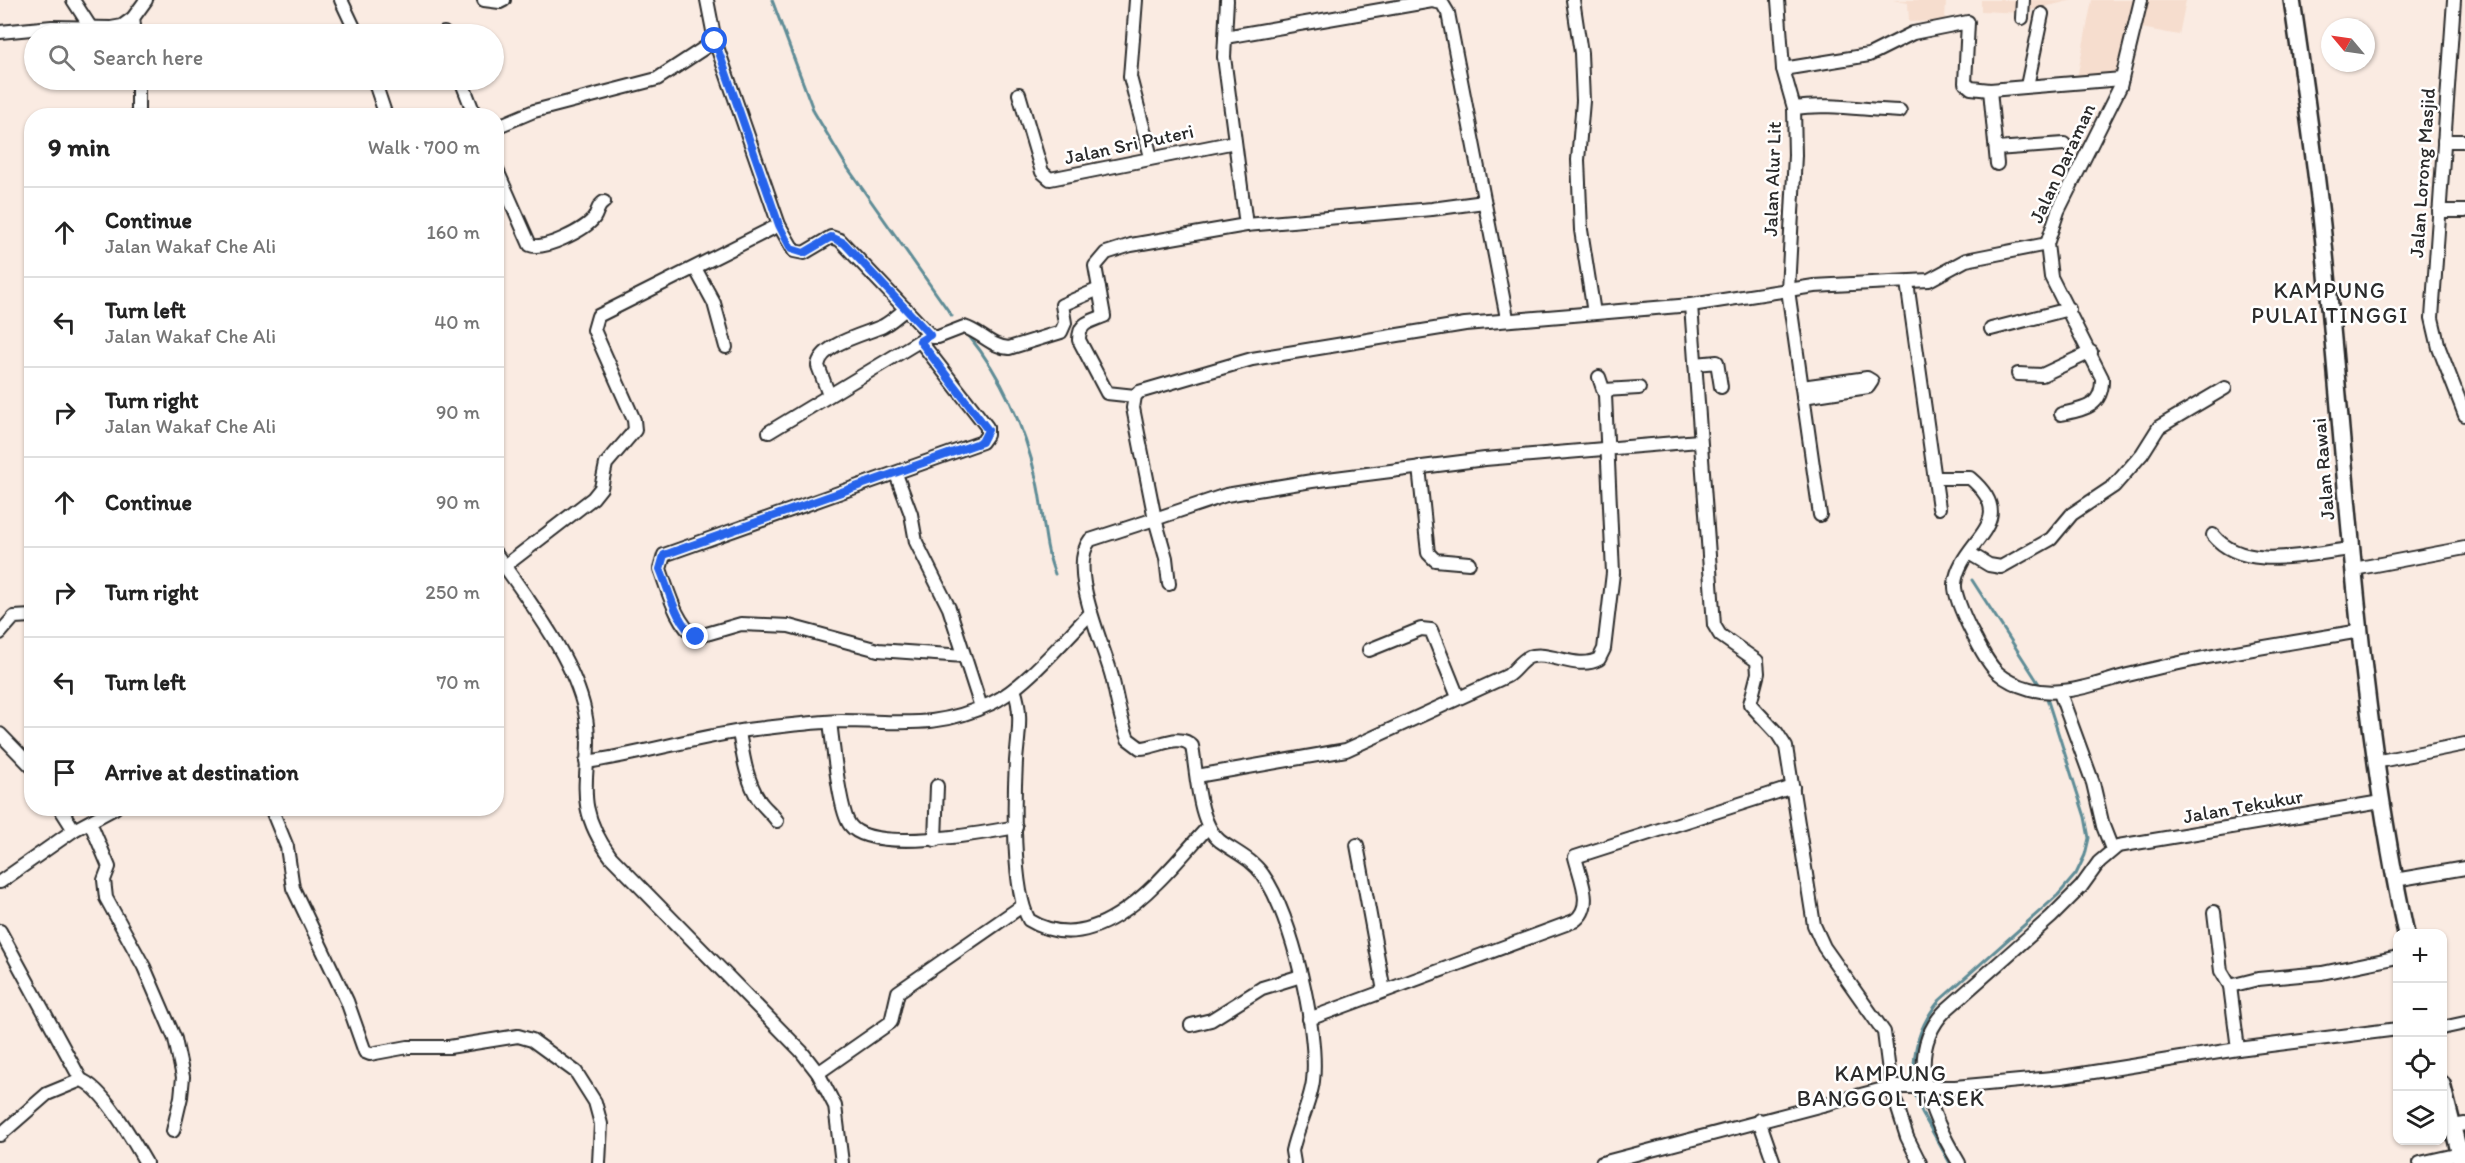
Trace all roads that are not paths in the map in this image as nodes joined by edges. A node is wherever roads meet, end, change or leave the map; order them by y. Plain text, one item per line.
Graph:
1 (73, 0) edge
2 (146, 0) edge
3 (341, 0) edge
4 (484, 0) edge
5 (504, 0) edge
6 (707, 0) edge
7 (1136, 0) edge
8 (1227, 0) edge
9 (1573, 0) edge
10 (1778, 0) edge
11 (2023, 0) edge
12 (2141, 0) edge
13 (2292, 0) edge
14 (2454, 0) edge
15 (1387, 4) edge
16 (2042, 14) dead end
17 (134, 18) junction
18 (2022, 18) dead end
19 (88, 24) edge
20 (125, 24) edge
21 (134, 24) edge
22 (352, 24) edge
23 (24, 30) edge
24 (0, 32) edge
25 (1225, 37) junction
26 (715, 41) junction
27 (1783, 69) junction
28 (2122, 79) junction
29 (2027, 86) junction
30 (138, 90) edge
31 (377, 90) edge
32 (465, 90) edge
33 (1990, 90) junction
34 (1019, 94) dead end
35 (138, 108) edge
36 (383, 108) edge
37 (472, 108) edge
38 (1794, 108) junction
39 (1900, 111) dead end
40 (504, 124) edge
41 (2444, 141) junction
42 (2465, 141) edge
43 (1235, 142) junction
44 (2064, 144) dead end
45 (1996, 149) junction
46 (1151, 157) junction
47 (1997, 164) dead end
48 (504, 186) edge
49 (604, 202) dead end
50 (1484, 202) junction
51 (2439, 211) junction
52 (2465, 211) edge
53 (779, 225) junction
54 (1246, 225) junction
55 (2047, 244) junction
56 (695, 268) junction
57 (1907, 282) junction
58 (1099, 289) junction
59 (1788, 290) junction
60 (1691, 305) junction
61 (906, 309) junction
62 (2069, 309) junction
63 (1594, 313) junction
64 (1507, 318) junction
65 (1991, 329) dead end
66 (925, 338) junction
67 (726, 347) dead end
68 (2091, 352) junction
69 (1695, 364) junction
70 (2018, 374) dead end
71 (1599, 376) dead end
72 (1721, 387) dead end
73 (1639, 388) dead end
74 (2225, 388) dead end
75 (1604, 390) junction
76 (829, 395) junction
77 (1135, 396) junction
78 (2061, 414) dead end
79 (2465, 415) edge
80 (769, 432) dead end
81 (1699, 441) junction
82 (1608, 447) junction
83 (1419, 467) junction
84 (896, 474) junction
85 (1936, 478) junction
86 (1939, 508) dead end
87 (1820, 514) dead end
88 (1155, 519) junction
89 (2213, 535) dead end
90 (2465, 548) edge
91 (2352, 549) junction
92 (1969, 553) junction
93 (1469, 563) dead end
94 (505, 566) joint
95 (2354, 569) junction
96 (1169, 584) dead end
97 (1089, 615) junction
98 (24, 616) edge
99 (2360, 631) junction
100 (0, 633) edge
101 (1369, 650) dead end
102 (964, 656) junction
103 (1014, 689) junction
104 (2060, 693) junction
105 (1458, 697) junction
106 (981, 707) junction
107 (830, 722) junction
108 (739, 732) junction
109 (0, 734) edge
110 (2465, 744) edge
111 (24, 759) edge
112 (586, 762) junction
113 (2375, 762) junction
114 (1197, 776) junction
115 (937, 786) dead end
116 (1793, 787) junction
117 (2381, 802) junction
118 (65, 816) edge
119 (101, 816) edge
120 (274, 816) edge
121 (777, 821) dead end
122 (90, 822) junction
123 (1016, 827) junction
124 (1208, 827) junction
125 (74, 830) junction
126 (934, 840) junction
127 (1357, 845) dead end
128 (2112, 849) junction
129 (2465, 868) edge
130 (2395, 880) junction
131 (0, 882) edge
132 (1022, 906) junction
133 (2214, 912) dead end
134 (2405, 929) edge
135 (0, 931) edge
136 (2393, 958) edge
137 (1301, 976) junction
138 (2230, 986) junction
139 (1384, 991) junction
140 (1309, 1018) junction
141 (2465, 1023) edge
142 (1191, 1025) dead end
143 (2447, 1027) edge
144 (2393, 1030) edge
145 (2238, 1049) junction
146 (818, 1073) junction
147 (81, 1080) junction
148 (1923, 1086) junction
149 (1893, 1087) junction
150 (2445, 1091) edge
151 (1759, 1120) junction
152 (2459, 1125) edge
153 (173, 1131) dead end
154 (0, 1135) edge
155 (2461, 1158) edge
156 (146, 1163) edge
157 (599, 1163) edge
158 (842, 1163) edge
159 (1294, 1163) edge
160 (1602, 1163) edge
161 (1774, 1163) edge
162 (1920, 1163) edge
163 (1959, 1163) edge
164 (2420, 1163) edge

1 - 19 street
2 - 17 street
3 - 22 street
4 - 5 street
6 - 26 street
7 - 46 street
8 - 25 street
9 - 63 street
10 - 27 street, Jalan Alur Lit
11 - 18 street
12 - 28 street, Jalan Daraman
13 - 91 main road, Jalan Rawai
14 - 41 street, Jalan Lorong Masjid
15 - 25 street
15 - 50 street
16 - 29 street
17 - 20 street
17 - 21 street
23 - 24 street
25 - 43 street
26 - 40 street
26 - 53 street
27 - 33 street
27 - 38 street, Jalan Alur Lit
28 - 29 street
28 - 55 street, Jalan Daraman
29 - 33 street
30 - 35 street
31 - 36 street
32 - 37 street
33 - 45 street
34 - 46 street, Jalan Sri Puteri
38 - 39 street
38 - 59 street, Jalan Alur Lit
41 - 42 street
41 - 51 street, Jalan Lorong Masjid
43 - 46 street, Jalan Sri Puteri
43 - 54 street
44 - 45 street
45 - 47 street
48 - 49 street
50 - 54 street
50 - 64 street
51 - 52 street
51 - 79 street, Jalan Lorong Masjid
53 - 56 street
53 - 61 street
54 - 58 street
55 - 57 street
55 - 62 street, Jalan Daraman
56 - 67 street
56 - 94 street
57 - 59 street
57 - 85 street
58 - 66 street
58 - 77 street
59 - 60 street
59 - 87 street, Jalan Alur Lit
60 - 63 street
60 - 69 street
61 - 66 street
61 - 76 street
62 - 65 street
62 - 68 street, Jalan Daraman
63 - 64 street
64 - 77 street
66 - 76 street
66 - 84 street
68 - 70 street
68 - 78 street, Jalan Daraman
69 - 72 street
69 - 81 street
71 - 75 street
73 - 75 street
74 - 92 street
75 - 82 street
76 - 80 street
77 - 88 street
81 - 82 street
81 - 116 street
82 - 83 street
82 - 105 street
83 - 88 street
83 - 93 street
84 - 102 street
84 - 102 street
85 - 86 street
85 - 92 street
88 - 96 street
88 - 97 street
89 - 91 street
90 - 95 street
91 - 95 main road, Jalan Rawai
92 - 104 street
94 - 112 street
95 - 99 main road, Jalan Rawai
97 - 103 street
97 - 114 street
98 - 100 street
99 - 104 street
99 - 113 main road, Jalan Rawai
101 - 105 street
102 - 106 street
103 - 106 street
103 - 123 street
104 - 128 street
105 - 114 street
106 - 107 street
107 - 108 street
107 - 126 street
108 - 112 street
108 - 121 street
109 - 111 street
110 - 113 street
112 - 146 street
113 - 117 main road, Jalan Rawai
114 - 124 street
115 - 126 street
116 - 139 street
116 - 149 street
117 - 128 street, Jalan Tekukur
117 - 130 main road, Jalan Rawai
118 - 125 street
119 - 122 street
120 - 157 street
122 - 125 street
122 - 153 street
123 - 126 street
123 - 132 street
124 - 132 street
124 - 137 street
125 - 131 street
127 - 139 street
128 - 148 street
129 - 130 street
130 - 134 main road, Jalan Rawai
132 - 146 street
133 - 138 street
135 - 147 street
136 - 138 street
137 - 140 street
137 - 142 street
138 - 145 street
139 - 140 street
140 - 159 street
141 - 143 street
144 - 145 street
145 - 148 street
146 - 158 street
147 - 154 street
147 - 156 street
148 - 149 street
148 - 163 street
149 - 151 street
149 - 162 street
150 - 152 main road
151 - 160 street
151 - 161 street
152 - 155 main road
155 - 164 street

